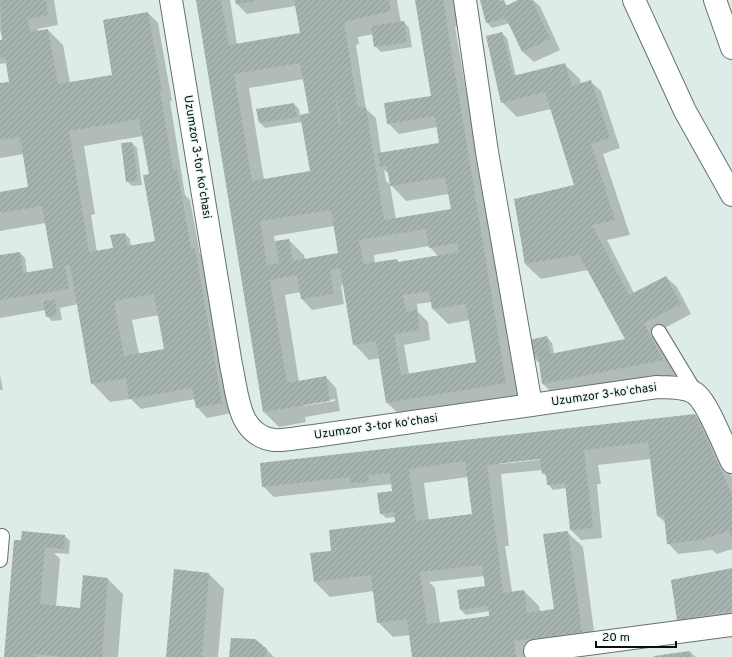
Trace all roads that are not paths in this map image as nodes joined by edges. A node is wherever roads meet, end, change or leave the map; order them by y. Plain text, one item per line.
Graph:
1 (171, 0) edge
2 (465, 0) edge
3 (634, 0) edge
4 (715, 0) edge
5 (732, 48) edge
6 (732, 195) edge
7 (659, 332) dead end
8 (697, 395) junction
9 (531, 405) junction
10 (732, 462) edge
11 (2, 536) dead end
12 (0, 560) edge
13 (732, 625) edge
14 (535, 651) dead end

1 - 9 street, Uzumzor 3-tor koʻchasi
2 - 9 street
3 - 6 street
4 - 5 street
7 - 8 lane
8 - 9 street, Uzumzor 3-koʻchasi
8 - 10 street
11 - 12 lane
13 - 14 street

